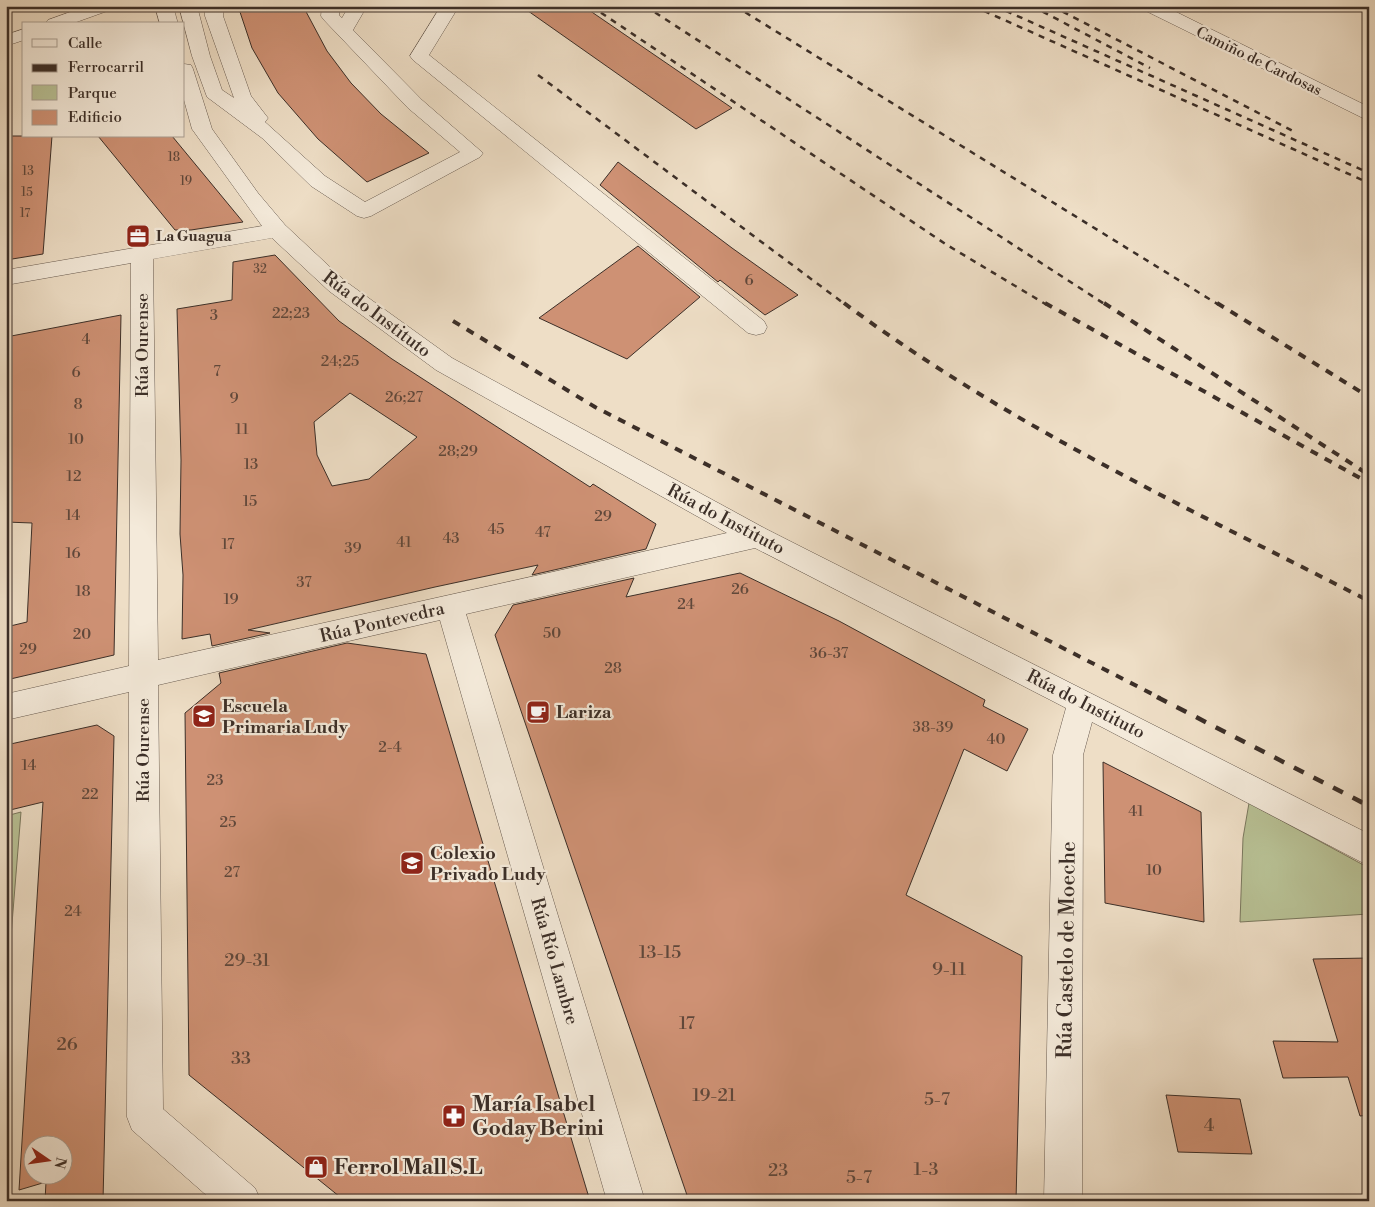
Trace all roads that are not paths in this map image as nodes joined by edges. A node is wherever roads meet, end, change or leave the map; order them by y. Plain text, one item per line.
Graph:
1 (104, 6) edge
2 (164, 6) edge
3 (188, 6) edge
4 (214, 6) edge
5 (332, 6) edge
6 (358, 6) edge
7 (450, 6) edge
8 (1150, 6) edge
9 (60, 22) edge
10 (169, 22) edge
11 (344, 30) junction
12 (22, 35) edge
13 (6, 41) edge
14 (185, 73) edge
15 (1369, 115) edge
16 (268, 134) junction
17 (277, 230) junction
18 (142, 255) junction
19 (6, 278) edge
20 (756, 327) dead end
21 (757, 537) junction
22 (450, 606) junction
23 (143, 676) junction
24 (1082, 702) junction
25 (6, 707) edge
26 (1369, 851) edge
27 (242, 1201) edge
28 (626, 1201) edge
29 (1063, 1201) edge

1 - 9 street
2 - 10 street
3 - 16 street
4 - 16 street
5 - 11 street
6 - 11 street
7 - 20 street
8 - 15 street, Camiño de Cardosas
11 - 16 street
12 - 13 street
14 - 17 street, Rúa do Instituto
17 - 18 street
17 - 21 street, Rúa do Instituto
18 - 19 street
18 - 23 street, Rúa Ourense
21 - 22 street, Rúa Pontevedra
21 - 24 street, Rúa do Instituto
22 - 23 street, Rúa Pontevedra
22 - 28 street, Rúa Río Lambre
23 - 25 street, Rúa Pontevedra
23 - 27 street, Rúa Ourense
24 - 26 street, Rúa do Instituto
24 - 29 street, Rúa Castelo de Moeche

